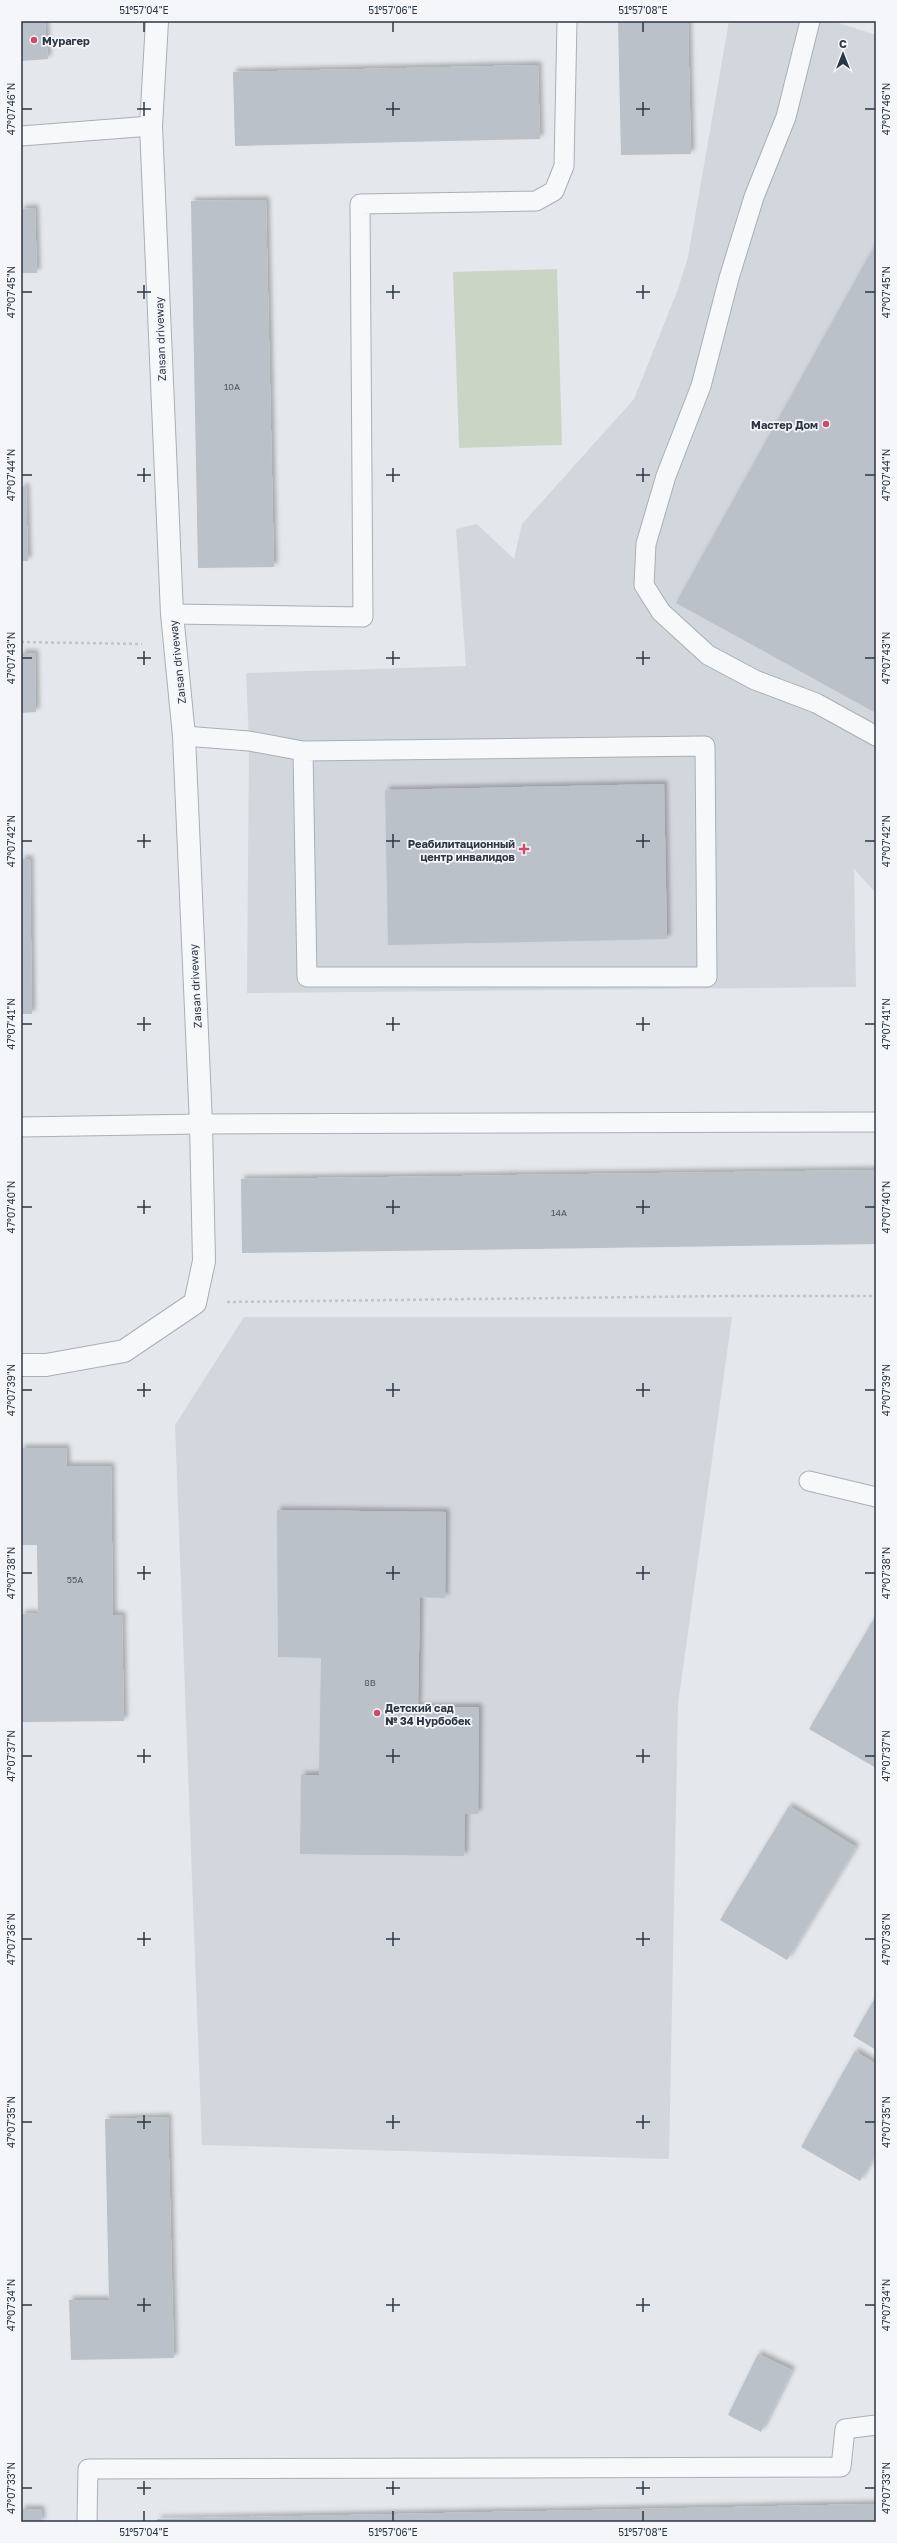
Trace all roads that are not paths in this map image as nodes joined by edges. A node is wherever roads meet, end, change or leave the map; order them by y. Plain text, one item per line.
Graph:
1 (157, 21) edge
2 (567, 21) edge
3 (810, 21) edge
4 (151, 126) junction
5 (21, 136) edge
6 (172, 614) junction
7 (184, 736) junction
8 (876, 736) edge
9 (303, 751) junction
10 (876, 1122) edge
11 (201, 1124) junction
12 (21, 1127) edge
13 (21, 1365) edge
14 (809, 1482) dead end
15 (876, 1497) edge
16 (876, 2425) edge
17 (87, 2522) edge

1 - 4 street, Zaısan driveway
2 - 6 lane
3 - 8 lane
4 - 5 lane
4 - 6 street, Zaısan driveway
6 - 7 street, Zaısan driveway
7 - 9 lane
7 - 11 street, Zaısan driveway
9 - 9 lane
10 - 11 lane
11 - 12 lane
11 - 13 street, Zaısan driveway
14 - 15 lane
16 - 17 lane

